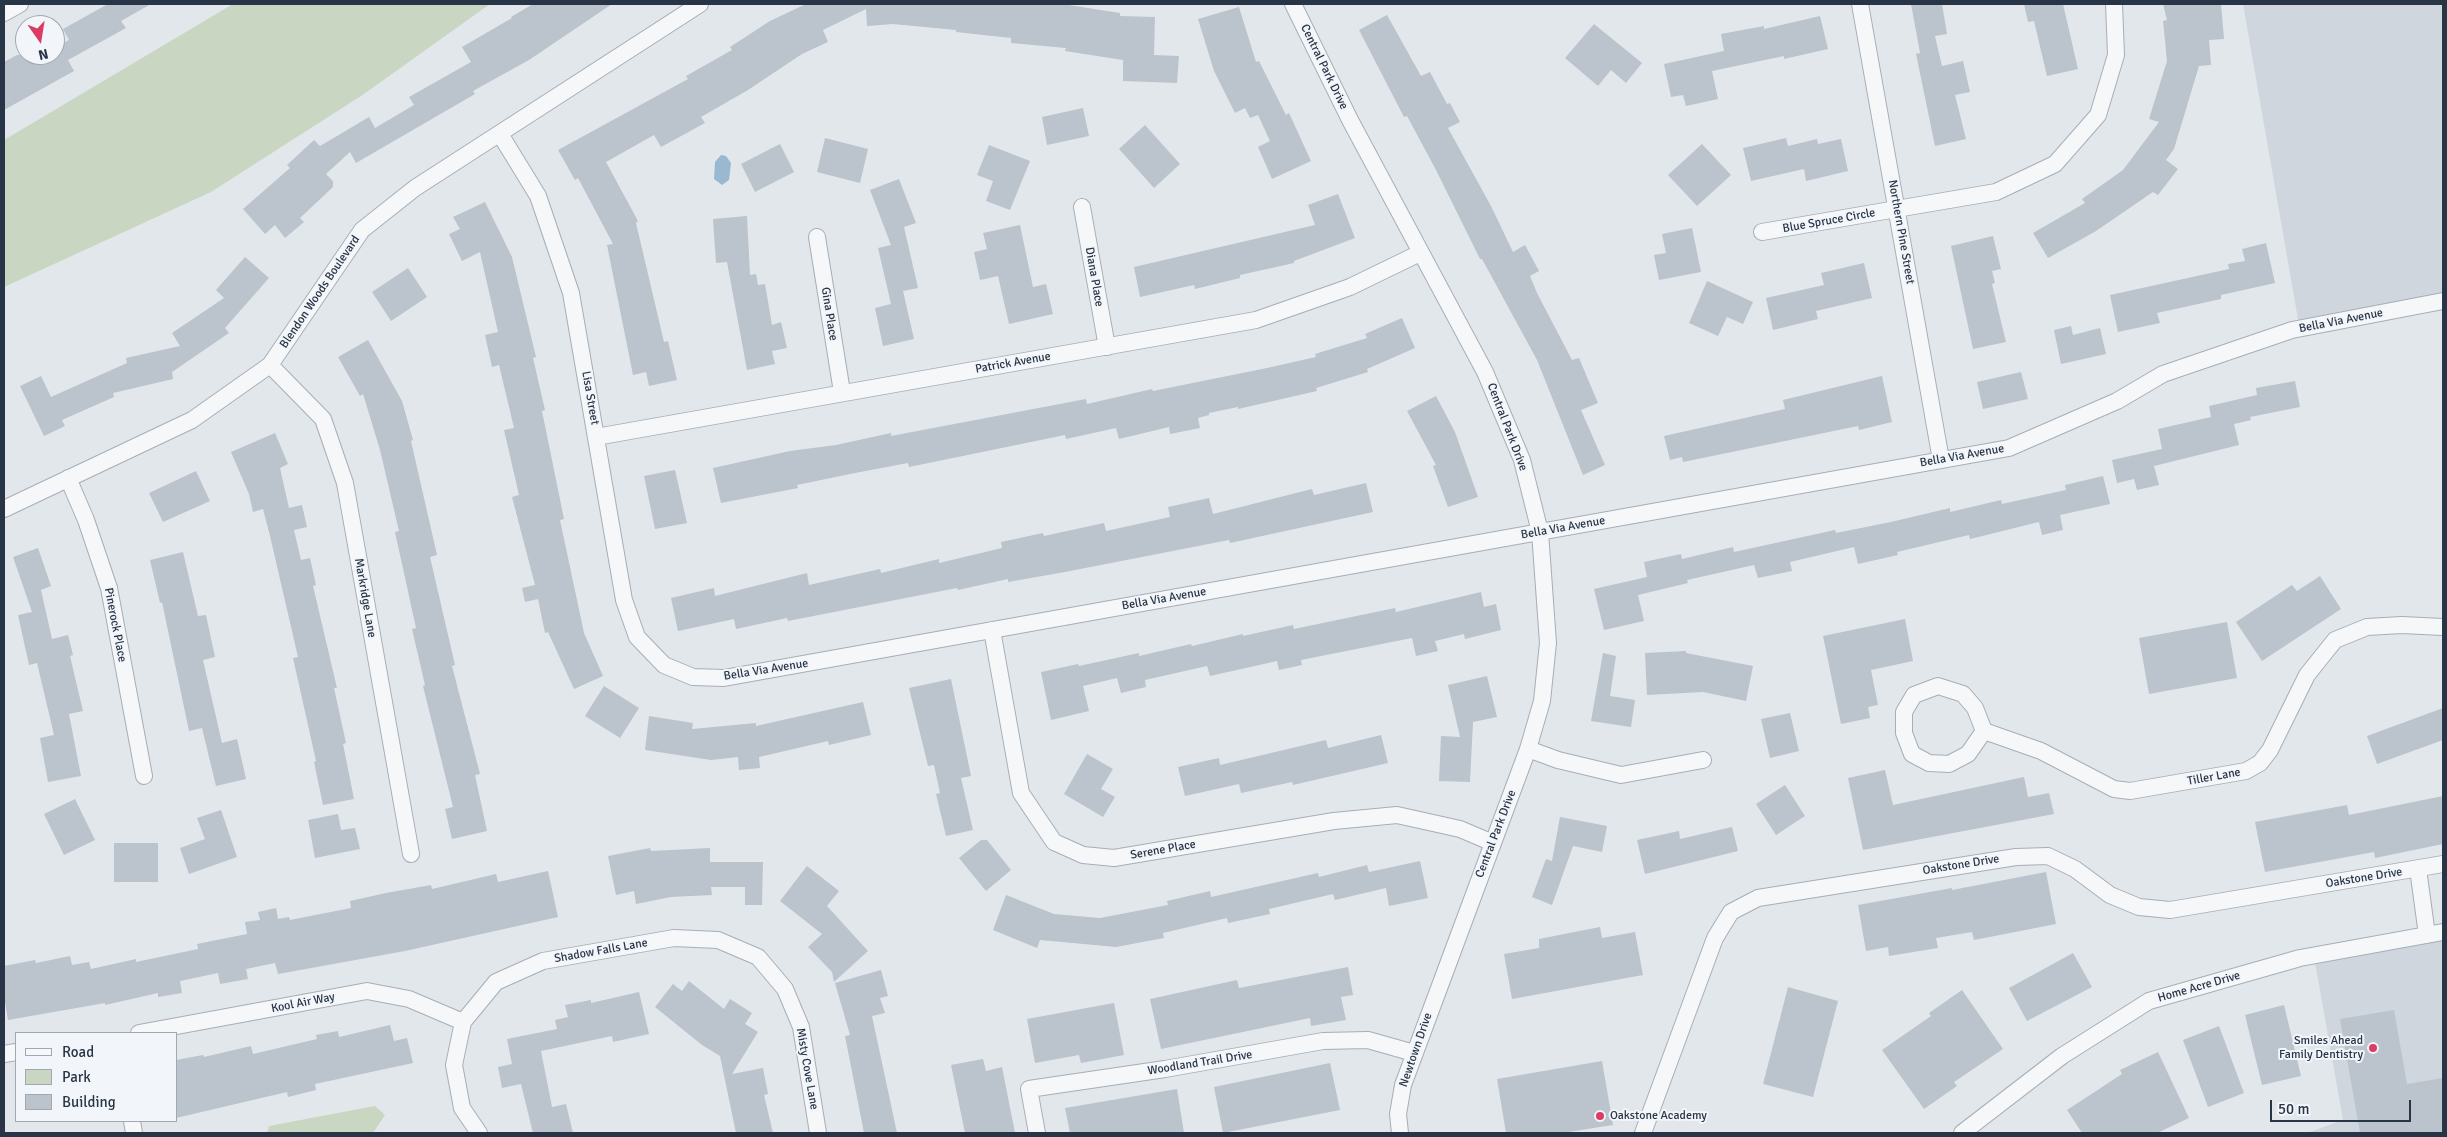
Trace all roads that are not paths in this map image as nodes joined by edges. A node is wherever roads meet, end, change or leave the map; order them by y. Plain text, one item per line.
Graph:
1 (20, 4) edge
2 (700, 4) edge
3 (1293, 4) edge
4 (1860, 4) edge
5 (2114, 4) edge
6 (4, 13) edge
7 (500, 134) junction
8 (1082, 207) dead end
9 (1897, 210) junction
10 (1762, 232) dead end
11 (817, 237) dead end
12 (1420, 253) junction
13 (2443, 301) edge
14 (1107, 348) junction
15 (270, 365) junction
16 (842, 392) junction
17 (596, 437) junction
18 (1941, 460) junction
19 (68, 478) junction
20 (4, 509) edge
21 (1540, 532) junction
22 (2443, 627) edge
23 (992, 630) junction
24 (664, 665) joint
25 (1984, 731) junction
26 (1528, 749) junction
27 (1703, 760) dead end
28 (144, 776) dead end
29 (1493, 843) junction
30 (411, 854) dead end
31 (2443, 864) edge
32 (2418, 869) junction
33 (2435, 933) edge
34 (758, 957) joint
35 (1435, 997) joint
36 (463, 1022) junction
37 (145, 1032) edge
38 (1414, 1053) junction
39 (478, 1133) edge
40 (818, 1133) edge
41 (1037, 1133) edge
42 (1400, 1133) edge
43 (1642, 1133) edge
44 (1962, 1133) edge

1 - 6 street
2 - 7 street, Blendon Woods Boulevard
3 - 12 street, Central Park Drive
4 - 9 street, Northern Pine Street
5 - 9 street, Blue Spruce Circle
7 - 15 street, Blendon Woods Boulevard
7 - 17 street, Lisa Street
8 - 14 street, Diana Place
9 - 10 street, Blue Spruce Circle
9 - 18 street, Northern Pine Street
11 - 16 street, Gina Place
12 - 14 street, Patrick Avenue
12 - 21 street, Central Park Drive
13 - 18 street, Bella Via Avenue
14 - 16 street, Patrick Avenue
15 - 19 street, Blendon Woods Boulevard
15 - 30 street, Markridge Lane
16 - 17 street, Patrick Avenue
17 - 24 street, Lisa Street
18 - 21 street, Bella Via Avenue
19 - 20 street, Blendon Woods Boulevard
19 - 28 street, Pinerock Place
21 - 23 street, Bella Via Avenue
21 - 26 street, Central Park Drive
22 - 25 street, Tiller Lane
23 - 24 street, Bella Via Avenue
23 - 29 street, Serene Place
25 - 25 street
26 - 27 street
26 - 29 street, Central Park Drive
29 - 35 street, Central Park Drive
31 - 32 street, Oakstone Drive
32 - 33 street, Oakstone Drive
32 - 43 street, Oakstone Drive
33 - 44 street, Home Acre Drive
34 - 36 street, Shadow Falls Lane
34 - 40 street, Misty Cove Lane
35 - 38 street, Newtown Drive
36 - 37 street, Kool Air Way
36 - 39 street
38 - 41 street, Woodland Trail Drive
38 - 42 street, Newtown Drive

